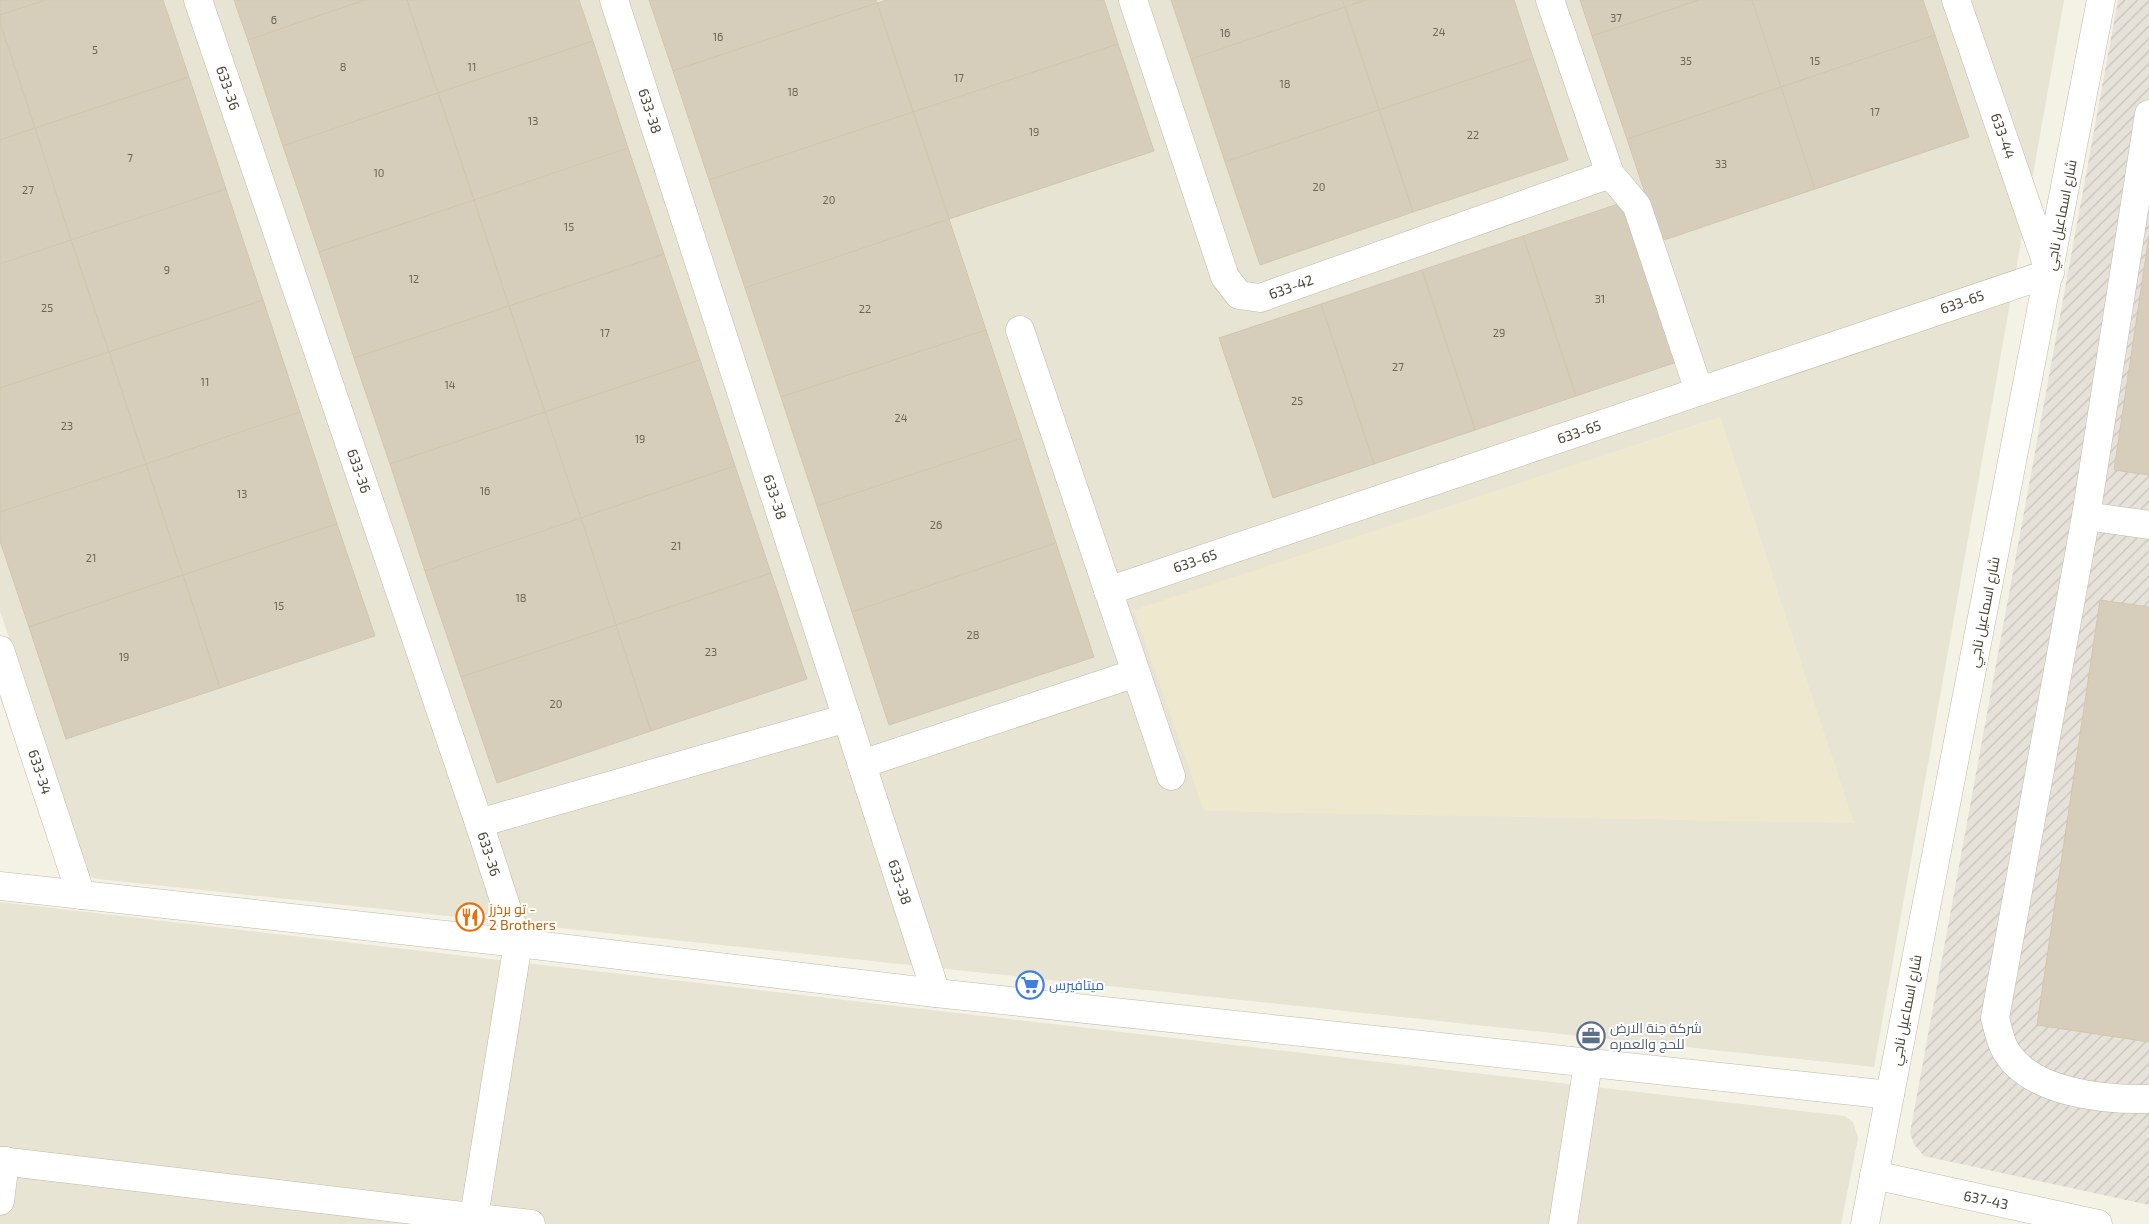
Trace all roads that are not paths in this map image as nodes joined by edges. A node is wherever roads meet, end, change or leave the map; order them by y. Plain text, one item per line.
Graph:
1 (198, 0) edge
2 (614, 0) edge
3 (1133, 0) edge
4 (1550, 0) edge
5 (1956, 0) edge
6 (2101, 0) edge
7 (2149, 114) edge
8 (1610, 174) junction
9 (2050, 273) junction
10 (1020, 330) dead end
11 (1699, 391) junction
12 (2086, 516) junction
13 (2149, 525) edge
14 (1108, 591) junction
15 (0, 650) edge
16 (1136, 673) junction
17 (847, 718) junction
18 (862, 764) junction
19 (1171, 776) dead end
20 (479, 823) junction
21 (0, 886) edge
22 (81, 895) junction
23 (518, 943) junction
24 (936, 993) junction
25 (1588, 1064) junction
26 (1890, 1095) junction
27 (2149, 1099) edge
28 (2, 1161) edge
29 (1874, 1176) junction
30 (0, 1201) edge
31 (474, 1217) junction
32 (531, 1224) edge
33 (1563, 1224) edge
34 (1864, 1224) edge
35 (2098, 1224) edge

1 - 20 street, 633-36
2 - 17 street, 633-38
3 - 8 street, 633-42
4 - 8 street
5 - 9 street, 633-44
6 - 9 street, شارع اسماعيل ناجي
7 - 12 street
8 - 11 street
9 - 11 street, 633-65
9 - 26 street, شارع اسماعيل ناجي
10 - 14 street
11 - 14 street, 633-65
12 - 13 street
12 - 27 street
14 - 16 street
15 - 22 street, 633-34
16 - 18 street
16 - 19 street
17 - 18 street, 633-38
17 - 20 street
18 - 24 street, 633-38
20 - 23 street, 633-36
21 - 22 street
22 - 23 street
23 - 24 street
23 - 31 street
24 - 25 street
25 - 26 street
25 - 33 street
26 - 29 street, شارع اسماعيل ناجي
28 - 30 street
28 - 31 street
29 - 34 street, شارع اسماعيل ناجي
29 - 35 street, 637-43
31 - 32 street

